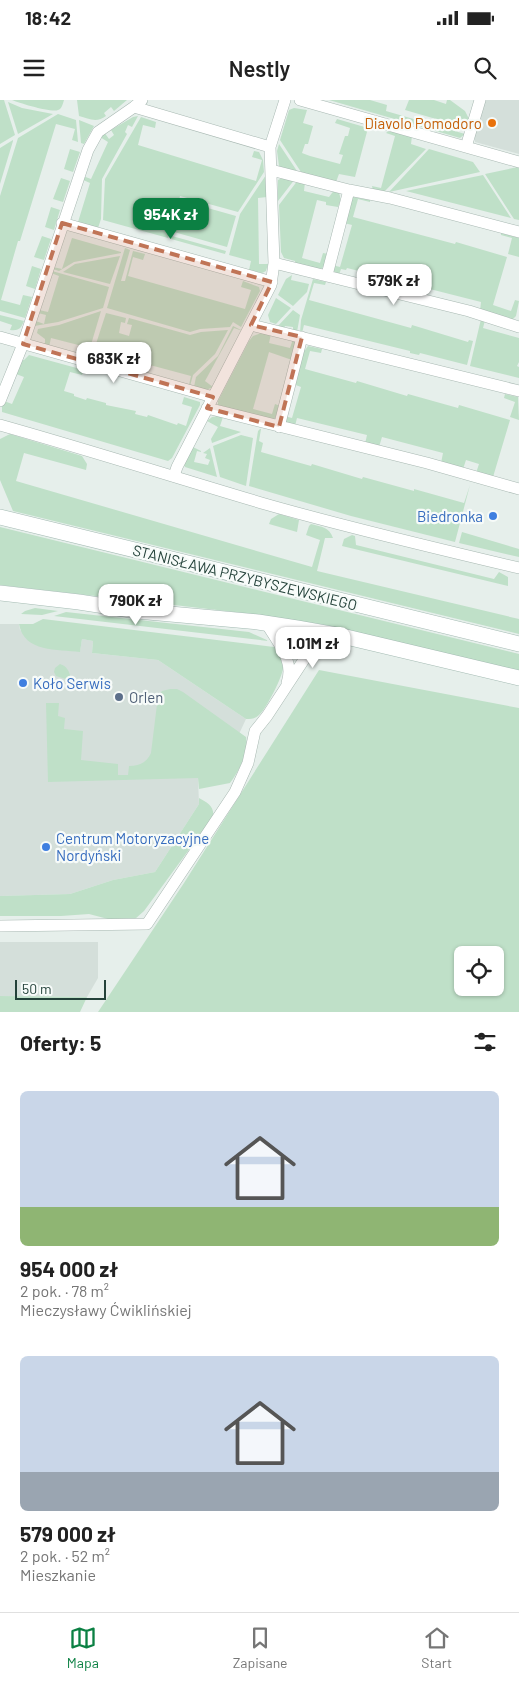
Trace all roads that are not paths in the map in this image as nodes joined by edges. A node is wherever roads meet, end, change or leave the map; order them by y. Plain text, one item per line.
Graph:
1 (285, 100) edge
2 (300, 100) edge
3 (480, 100) edge
4 (138, 104) edge
5 (466, 146) junction
6 (270, 147) junction
7 (519, 162) edge
8 (271, 170) junction
9 (349, 190) junction
10 (62, 223) junction
11 (519, 232) edge
12 (274, 263) junction
13 (327, 275) junction
14 (272, 282) junction
15 (251, 325) junction
16 (519, 327) edge
17 (0, 337) edge
18 (302, 337) junction
19 (23, 344) junction
20 (519, 391) edge
21 (213, 397) junction
22 (0, 401) edge
23 (208, 408) junction
24 (0, 425) edge
25 (279, 427) junction
26 (174, 476) junction
27 (519, 489) edge
28 (0, 517) edge
29 (519, 568) edge
30 (0, 593) edge
31 (267, 624) junction
32 (329, 634) junction
33 (519, 644) edge
34 (519, 678) edge
35 (284, 689) junction
36 (0, 926) edge

1 - 6 street
2 - 5 street
3 - 5 street
4 - 6 street
4 - 10 street
5 - 7 street
6 - 8 street
8 - 9 street
8 - 12 street
9 - 11 street
9 - 13 street
10 - 14 street
10 - 19 street
12 - 13 street
12 - 14 street
13 - 16 street
14 - 15 street
15 - 18 street
15 - 21 street
17 - 19 street
18 - 20 street
18 - 25 street
19 - 21 street
19 - 22 street
21 - 23 street
23 - 25 street
23 - 26 street
24 - 26 street
25 - 27 street
26 - 29 street
28 - 33 street, STANISŁAWA PRZYBYSZEWSKIEGO
30 - 31 street
31 - 32 street
31 - 35 street
32 - 34 street
32 - 35 street
35 - 36 street

